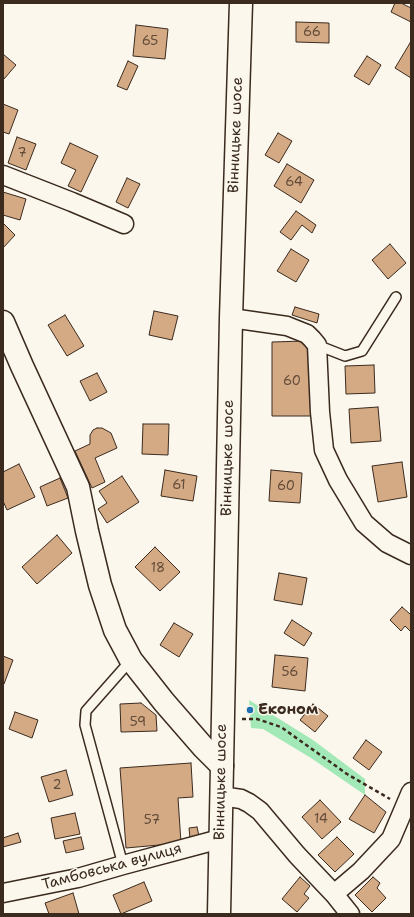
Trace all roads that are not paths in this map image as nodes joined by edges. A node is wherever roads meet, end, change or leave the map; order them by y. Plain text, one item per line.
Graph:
1 (241, 3) edge
2 (3, 175) edge
3 (124, 224) dead end
4 (396, 297) dead end
5 (231, 318) junction
6 (3, 322) edge
7 (317, 345) junction
8 (411, 555) edge
9 (131, 660) junction
10 (222, 766) junction
11 (221, 796) junction
12 (409, 804) edge
13 (220, 839) junction
14 (123, 865) junction
15 (3, 893) edge
16 (334, 894) junction
17 (219, 914) edge
18 (350, 914) edge

1 - 5 main road, Вінницьке шосе
2 - 3 street
4 - 7 lane
5 - 7 street
5 - 10 main road, Вінницьке шосе
6 - 9 main road
7 - 8 street
9 - 10 main road
9 - 14 lane
10 - 11 main road, Вінницьке шосе
11 - 13 main road, Вінницьке шосе
11 - 16 street
12 - 16 street
13 - 14 street, Тамбовська вулиця
13 - 17 main road, Вінницьке шосе
14 - 15 street, Тамбовська вулиця
16 - 18 street

